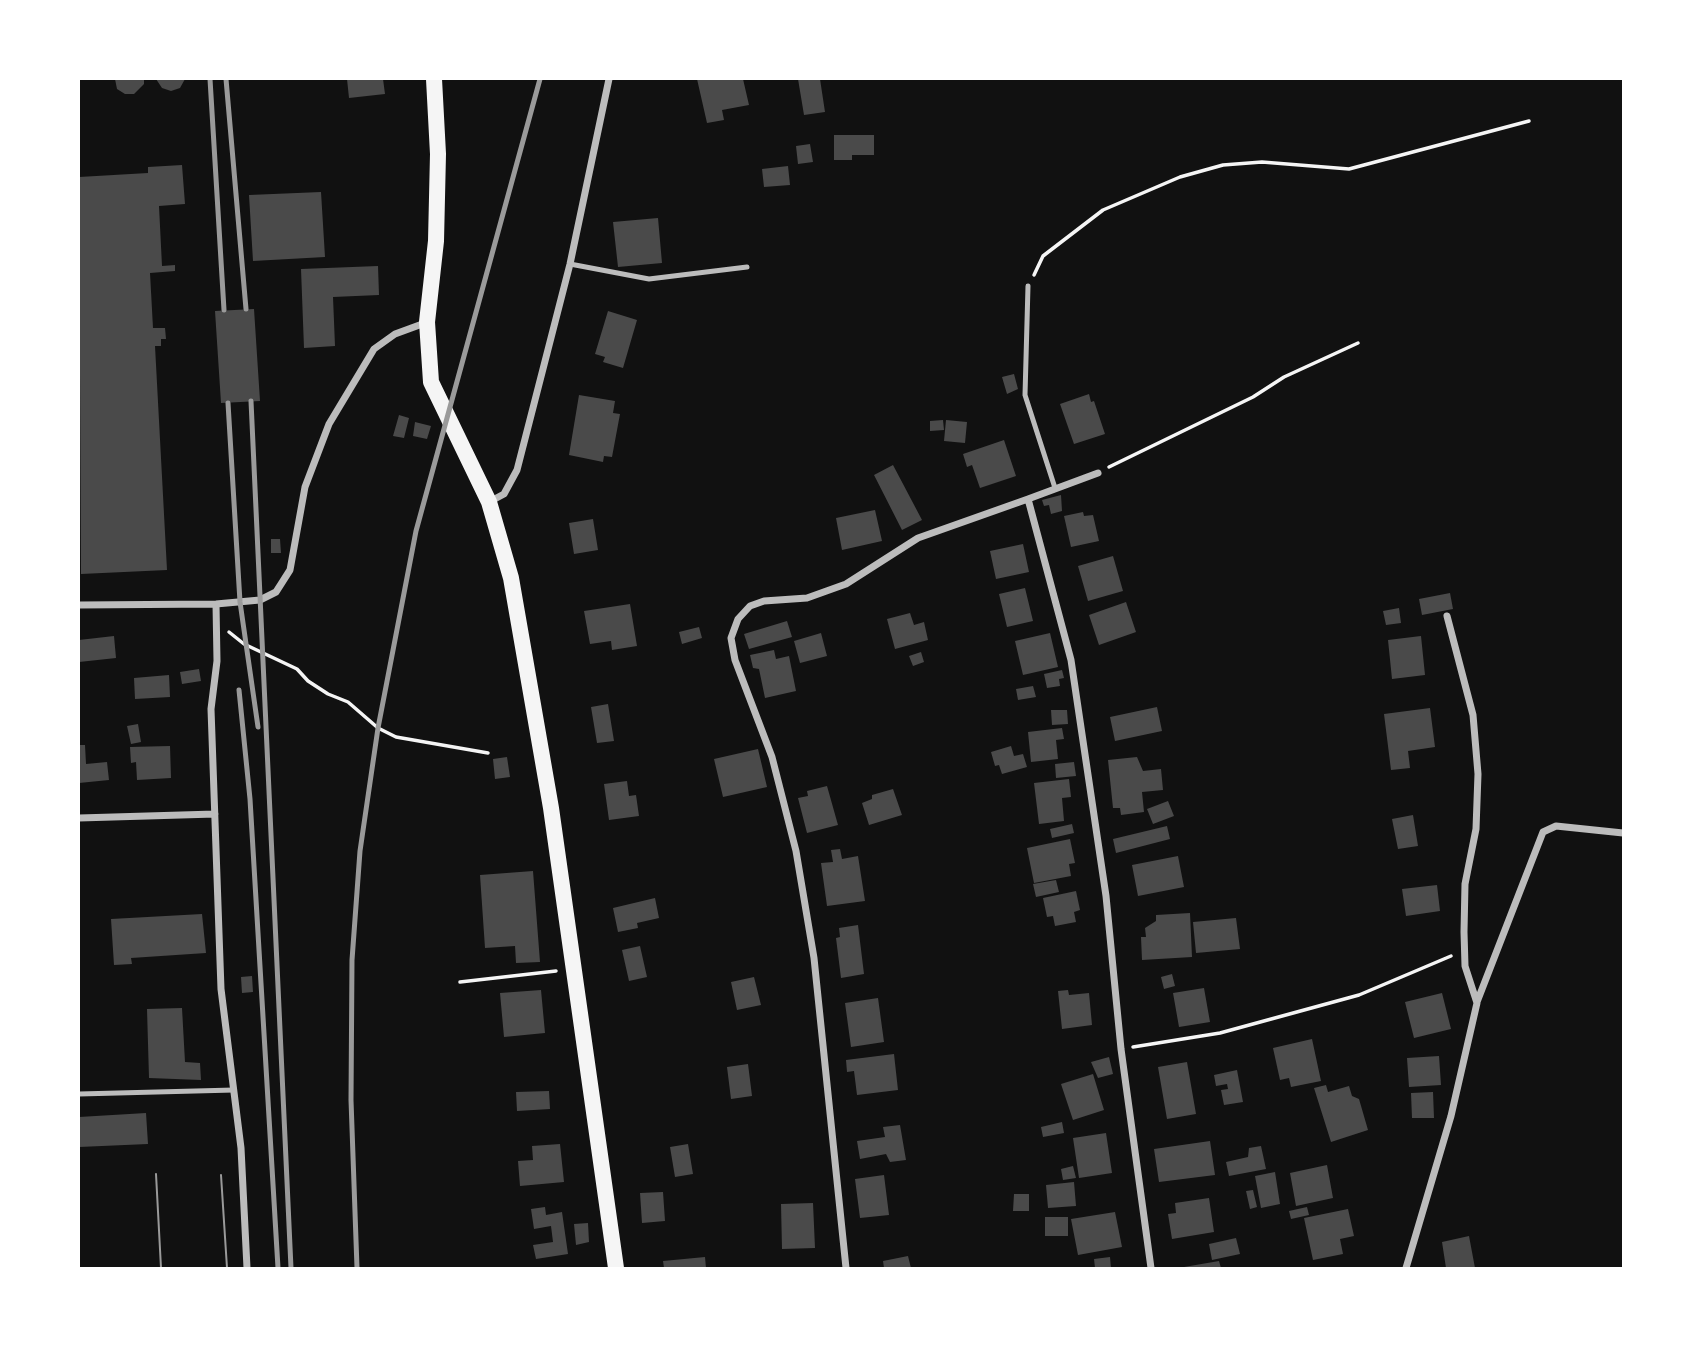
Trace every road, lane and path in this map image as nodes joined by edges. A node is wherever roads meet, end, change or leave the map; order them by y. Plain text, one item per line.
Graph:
1 (435, 79) edge
2 (609, 79) edge
3 (1529, 121) dead end
4 (570, 264) junction
5 (747, 267) dead end
6 (1028, 286) joint
7 (427, 323) junction
8 (1358, 343) dead end
9 (1098, 473) joint
10 (1055, 488) junction
11 (1028, 499) junction
12 (489, 502) junction
13 (216, 604) junction
14 (79, 605) edge
15 (1447, 616) dead end
16 (216, 628) junction
17 (488, 753) dead end
18 (215, 814) junction
19 (79, 818) edge
20 (1623, 833) edge
21 (1464, 952) junction
22 (574, 969) junction
23 (460, 982) dead end
24 (1477, 1003) junction
25 (1121, 1049) junction
26 (234, 1090) junction
27 (79, 1094) edge
28 (247, 1268) edge
29 (617, 1268) edge
30 (846, 1268) edge
31 (1151, 1268) edge
32 (1406, 1268) edge

1 - 7 main road
2 - 4 street
3 - 6 path
4 - 5 lane
4 - 12 street
6 - 10 lane
7 - 12 main road
7 - 13 street
8 - 9 path
9 - 10 street
10 - 11 street
11 - 25 street
11 - 30 street
12 - 22 main road
13 - 14 street
13 - 16 street
15 - 21 street
16 - 17 path
16 - 18 street
18 - 19 street
18 - 26 street
20 - 24 street
21 - 24 street
21 - 25 path
22 - 23 path
22 - 29 main road
24 - 32 street
25 - 31 street
26 - 27 lane
26 - 28 street

